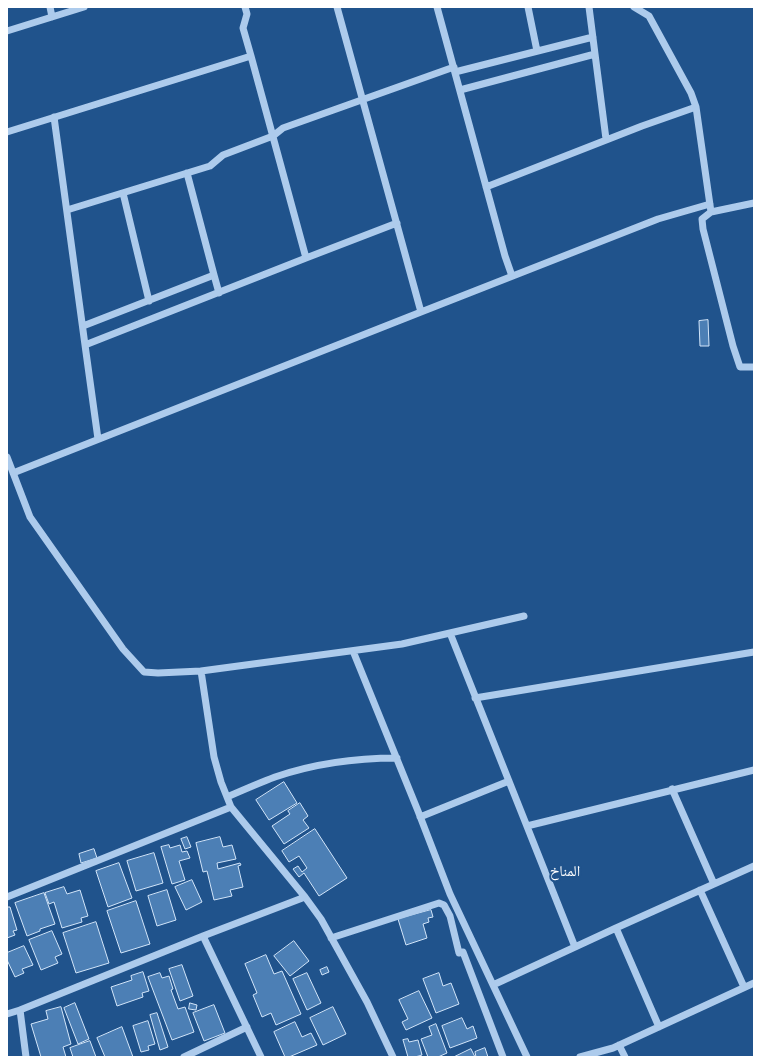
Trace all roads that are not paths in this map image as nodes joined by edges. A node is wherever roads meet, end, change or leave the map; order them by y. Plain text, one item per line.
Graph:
1 (50, 7) edge
2 (84, 7) edge
3 (246, 7) edge
4 (337, 7) edge
5 (437, 7) edge
6 (528, 7) edge
7 (589, 7) edge
8 (634, 7) edge
9 (52, 17) junction
10 (7, 31) edge
11 (593, 37) junction
12 (537, 51) junction
13 (595, 54) junction
14 (251, 56) junction
15 (454, 69) junction
16 (460, 90) junction
17 (362, 99) junction
18 (696, 107) junction
19 (54, 117) junction
20 (7, 132) edge
21 (273, 136) junction
22 (606, 139) junction
23 (187, 173) junction
24 (486, 186) junction
25 (123, 192) junction
26 (754, 203) edge
27 (710, 204) junction
28 (67, 210) junction
29 (711, 212) junction
30 (397, 223) junction
31 (306, 258) junction
32 (214, 275) junction
33 (512, 276) junction
34 (219, 293) junction
35 (149, 301) junction
36 (421, 312) junction
37 (83, 326) junction
38 (86, 345) junction
39 (754, 367) edge
40 (98, 439) junction
41 (7, 457) edge
42 (13, 473) junction
43 (524, 616) dead end
44 (450, 633) junction
45 (353, 651) junction
46 (754, 652) edge
47 (201, 671) junction
48 (475, 698) junction
49 (397, 758) junction
50 (754, 770) edge
51 (509, 782) junction
52 (672, 790) junction
53 (227, 797) junction
54 (231, 807) junction
55 (420, 817) junction
56 (526, 826) junction
57 (754, 866) edge
58 (714, 884) junction
59 (700, 890) junction
60 (7, 897) edge
61 (305, 897) junction
62 (616, 928) junction
63 (203, 936) junction
64 (331, 938) junction
65 (575, 947) junction
66 (754, 983) edge
67 (493, 984) junction
68 (744, 987) junction
69 (20, 1010) junction
70 (7, 1014) edge
71 (659, 1026) junction
72 (247, 1028) junction
73 (619, 1045) junction
74 (26, 1057) edge
75 (184, 1057) edge
76 (261, 1057) edge
77 (392, 1057) edge
78 (503, 1057) edge
79 (527, 1057) edge
80 (580, 1057) edge
81 (625, 1057) edge

1 - 9 street
2 - 9 street
3 - 14 street
4 - 17 street
5 - 15 street
6 - 12 street
7 - 11 street
8 - 18 street
9 - 10 street
11 - 12 street
11 - 13 street
12 - 15 street
13 - 16 street
13 - 22 street
14 - 19 street
14 - 21 street
15 - 16 street
15 - 17 street
16 - 24 street
17 - 21 street
17 - 30 street
18 - 22 street
18 - 27 street
19 - 20 street
19 - 28 street
21 - 23 street
21 - 31 street
22 - 24 street
23 - 25 street
23 - 32 street
24 - 33 street
25 - 28 street
25 - 35 street
26 - 29 street
27 - 29 street
27 - 33 street
28 - 37 street
29 - 39 street
30 - 31 street
30 - 36 street
31 - 34 street
32 - 34 street
32 - 35 street
33 - 36 street
34 - 38 street
35 - 37 street
36 - 40 street
37 - 38 street
38 - 40 street
40 - 42 street
41 - 42 street
42 - 47 street
43 - 44 street
44 - 45 street
44 - 48 street
45 - 47 street
45 - 49 street
46 - 48 street
47 - 53 street
48 - 51 street
49 - 53 street
49 - 55 street
50 - 52 street
51 - 55 street
51 - 56 street
52 - 56 street
52 - 58 street
53 - 54 street
54 - 60 street
54 - 61 street
55 - 67 street
56 - 65 street
57 - 58 street
58 - 59 street
59 - 62 street
59 - 68 street
61 - 63 street
61 - 64 street
62 - 65 street
62 - 71 street
63 - 69 street
63 - 72 street
64 - 77 street
64 - 78 street
65 - 67 street
66 - 68 street
67 - 79 street
68 - 71 street
69 - 70 street
69 - 74 street
71 - 73 street
72 - 75 street
72 - 76 street
73 - 80 street
73 - 81 street

